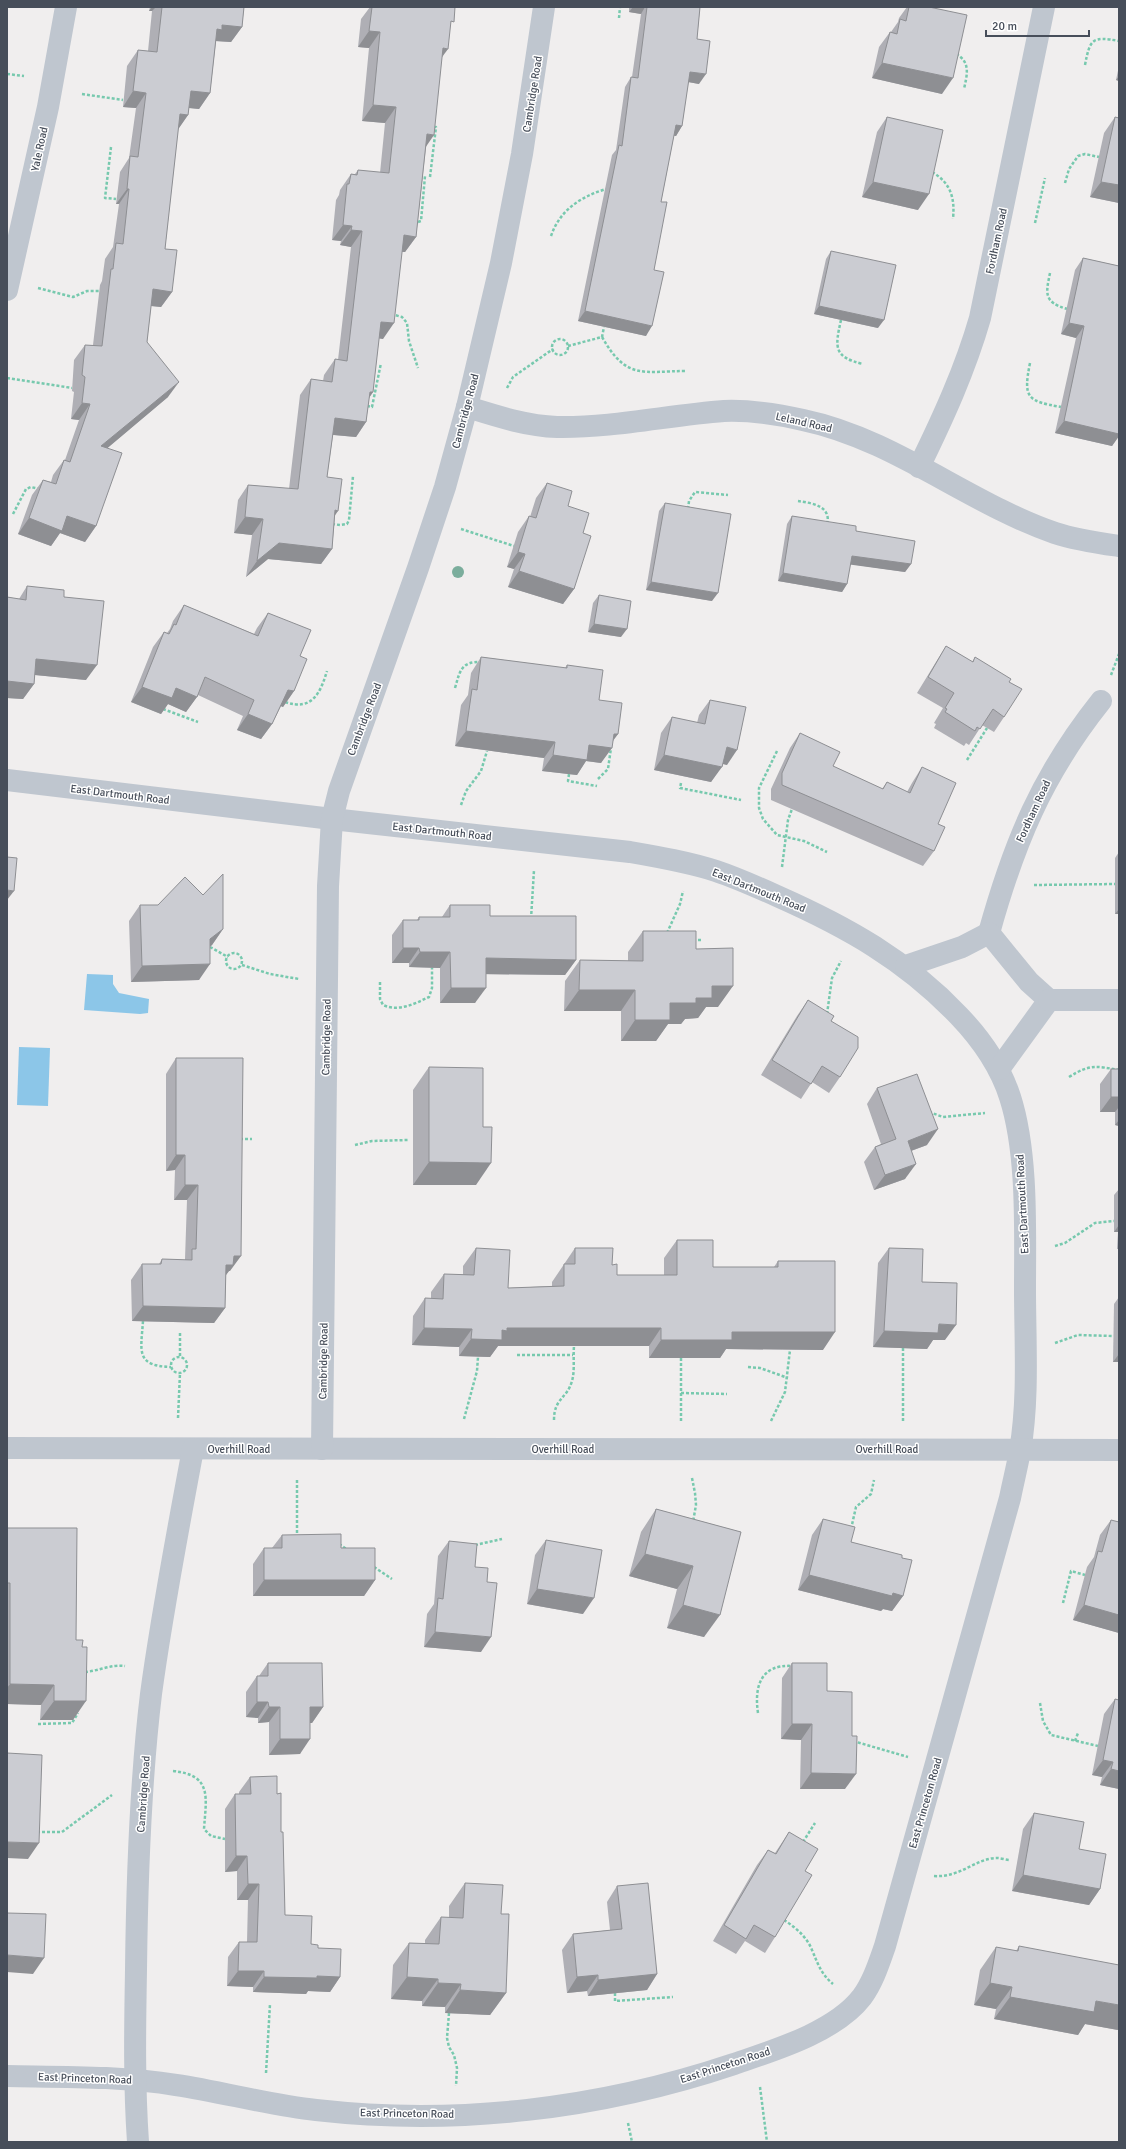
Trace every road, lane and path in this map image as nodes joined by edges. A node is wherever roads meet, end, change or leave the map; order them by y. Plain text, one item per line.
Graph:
1 (66, 7) edge
2 (544, 7) edge
3 (620, 7) edge
4 (1044, 7) edge
5 (619, 18) dead end
6 (1119, 41) edge
7 (951, 52) edge
8 (1085, 65) dead end
9 (7, 74) edge
10 (25, 76) dead end
11 (964, 89) dead end
12 (82, 94) dead end
13 (123, 100) dead end
14 (426, 126) edge
15 (111, 148) dead end
16 (1099, 157) dead end
17 (928, 169) edge
18 (426, 176) edge
19 (430, 177) dead end
20 (1045, 178) dead end
21 (1065, 184) dead end
22 (606, 189) dead end
23 (116, 200) dead end
24 (953, 219) dead end
25 (418, 222) edge
26 (1035, 223) dead end
27 (551, 236) dead end
28 (1050, 273) dead end
29 (38, 288) dead end
30 (7, 290) edge
31 (99, 291) dead end
32 (1067, 309) dead end
33 (386, 312) edge
34 (841, 320) edge
35 (604, 327) edge
36 (602, 337) junction
37 (568, 346) junction
38 (553, 349) junction
39 (381, 363) dead end
40 (1030, 363) dead end
41 (863, 364) dead end
42 (418, 368) dead end
43 (687, 371) dead end
44 (7, 378) edge
45 (72, 388) dead end
46 (362, 405) edge
47 (467, 407) junction
48 (1061, 407) dead end
49 (492, 414) junction
50 (919, 467) junction
51 (353, 476) dead end
52 (43, 491) edge
53 (728, 495) dead end
54 (798, 501) dead end
55 (13, 514) dead end
56 (687, 516) edge
57 (434, 520) junction
58 (328, 523) edge
59 (826, 530) edge
60 (514, 546) dead end
61 (1119, 546) edge
62 (484, 662) edge
63 (327, 671) dead end
64 (455, 688) dead end
65 (1100, 701) dead end
66 (285, 702) edge
67 (162, 709) edge
68 (198, 722) dead end
69 (987, 728) edge
70 (612, 740) edge
71 (487, 751) edge
72 (777, 751) dead end
73 (967, 760) dead end
74 (569, 774) edge
75 (598, 779) dead end
76 (7, 780) edge
77 (681, 783) dead end
78 (597, 786) dead end
79 (741, 800) dead end
80 (792, 809) dead end
81 (332, 819) junction
82 (456, 833) junction
83 (786, 838) junction
84 (536, 841) junction
85 (827, 852) dead end
86 (688, 863) junction
87 (1115, 884) dead end
88 (1003, 886) junction
89 (772, 894) junction
90 (531, 924) edge
91 (989, 933) junction
92 (666, 936) edge
93 (688, 940) edge
94 (702, 940) dead end
95 (210, 947) edge
96 (228, 958) junction
97 (842, 961) dead end
98 (242, 965) junction
99 (906, 966) junction
100 (432, 968) edge
101 (327, 982) junction
102 (380, 982) dead end
103 (1049, 1000) junction
104 (1119, 1000) edge
105 (825, 1020) edge
106 (999, 1069) junction
107 (1119, 1070) edge
108 (1069, 1077) dead end
109 (1014, 1112) junction
110 (922, 1114) edge
111 (239, 1139) edge
112 (252, 1139) dead end
113 (408, 1140) dead end
114 (325, 1148) junction
115 (1114, 1221) dead end
116 (1025, 1248) junction
117 (143, 1321) edge
118 (180, 1333) dead end
119 (1114, 1336) dead end
120 (574, 1346) edge
121 (1025, 1346) junction
122 (903, 1348) edge
123 (790, 1350) edge
124 (573, 1354) junction
125 (517, 1355) dead end
126 (478, 1357) edge
127 (180, 1358) junction
128 (681, 1358) edge
129 (171, 1367) junction
130 (748, 1367) dead end
131 (180, 1373) junction
132 (788, 1378) junction
133 (681, 1393) junction
134 (727, 1394) dead end
135 (7, 1448) edge
136 (185, 1449) junction
137 (297, 1449) junction
138 (322, 1449) junction
139 (462, 1449) junction
140 (554, 1449) junction
141 (686, 1449) junction
142 (769, 1449) junction
143 (903, 1450) junction
144 (1020, 1450) junction
145 (1119, 1450) edge
146 (874, 1478) dead end
147 (692, 1523) edge
148 (850, 1530) edge
149 (297, 1537) junction
150 (304, 1537) edge
151 (502, 1539) dead end
152 (337, 1543) edge
153 (297, 1544) edge
154 (470, 1546) edge
155 (349, 1551) edge
156 (367, 1563) edge
157 (1085, 1575) dead end
158 (392, 1579) dead end
159 (1063, 1602) dead end
160 (794, 1666) edge
161 (155, 1670) junction
162 (80, 1672) edge
163 (1040, 1703) dead end
164 (78, 1713) edge
165 (758, 1713) dead end
166 (38, 1724) dead end
167 (1078, 1733) dead end
168 (851, 1741) edge
169 (1076, 1741) junction
170 (1098, 1746) dead end
171 (936, 1765) junction
172 (191, 1776) dead end
173 (113, 1795) dead end
174 (815, 1823) dead end
175 (36, 1832) edge
176 (225, 1839) dead end
177 (803, 1843) edge
178 (1010, 1860) dead end
179 (906, 1870) junction
180 (784, 1920) edge
181 (615, 1993) edge
182 (673, 1997) dead end
183 (858, 2002) junction
184 (270, 2004) dead end
185 (449, 2013) dead end
186 (7, 2076) edge
187 (135, 2080) junction
188 (762, 2081) dead end
189 (265, 2102) junction
190 (454, 2115) junction
191 (138, 2142) edge
192 (767, 2142) edge

1 - 30 street, Yale Road
2 - 47 street, Cambridge Road
3 - 5 path
4 - 50 street, Fordham Road
6 - 8 path
7 - 11 path
9 - 10 path
12 - 13 path
14 - 19 path
15 - 23 path
16 - 21 path
17 - 24 path
18 - 25 path
20 - 26 path
22 - 27 path
28 - 32 path
29 - 31 path
33 - 42 path
34 - 41 path
35 - 36 path
36 - 37 path
36 - 43 path
37 - 38 path
37 - 38 path
38 - 49 path
39 - 46 path
40 - 48 path
44 - 45 path
47 - 49 street, Leland Road
47 - 57 street, Cambridge Road
49 - 50 street, Leland Road
50 - 61 street, Leland Road
51 - 58 path
52 - 55 path
53 - 56 path
54 - 59 path
57 - 60 path
57 - 81 street, Cambridge Road
62 - 64 path
63 - 66 path
65 - 88 street, Fordham Road
67 - 68 path
69 - 73 path
70 - 75 path
71 - 82 path
72 - 83 path
74 - 78 path
76 - 81 street, East Dartmouth Road
77 - 79 path
80 - 83 path
81 - 82 street, East Dartmouth Road
81 - 101 street, Cambridge Road
82 - 84 street, East Dartmouth Road
83 - 85 path
83 - 89 path
84 - 86 street, East Dartmouth Road
84 - 90 path
86 - 89 street, East Dartmouth Road
86 - 92 path
87 - 88 path
88 - 91 street, Fordham Road
89 - 99 street, East Dartmouth Road
91 - 99 street
91 - 103 street
93 - 94 path
95 - 96 path
96 - 98 path
96 - 98 path
97 - 105 path
98 - 101 path
99 - 106 street, East Dartmouth Road
100 - 102 path
101 - 114 street, Cambridge Road
103 - 104 street
103 - 106 street
106 - 109 street, East Dartmouth Road
107 - 108 path
109 - 110 path
109 - 116 street, East Dartmouth Road
111 - 112 path
113 - 114 path
114 - 138 street, Cambridge Road
115 - 116 path
116 - 121 street, East Dartmouth Road
117 - 129 path
118 - 127 path
119 - 121 path
120 - 124 path
121 - 144 street, East Dartmouth Road
122 - 143 path
123 - 132 path
124 - 125 path
124 - 140 path
126 - 139 path
127 - 129 path
127 - 131 path
128 - 133 path
129 - 131 path
130 - 132 path
131 - 136 path
132 - 142 path
133 - 134 path
133 - 141 path
135 - 136 street, Overhill Road
136 - 137 street, Overhill Road
136 - 161 street, Cambridge Road
137 - 138 street, Overhill Road
137 - 149 path
138 - 139 street, Overhill Road
139 - 140 street, Overhill Road
140 - 141 street, Overhill Road
141 - 142 street, Overhill Road
141 - 147 path
142 - 143 street, Overhill Road
143 - 144 street, Overhill Road
144 - 145 street, Overhill Road
144 - 171 street, East Princeton Road
146 - 148 path
149 - 150 path
149 - 153 path
151 - 154 path
152 - 155 path
156 - 158 path
157 - 159 path
160 - 165 path
161 - 162 path
161 - 187 street, Cambridge Road
163 - 169 path
164 - 166 path
167 - 169 path
168 - 171 path
169 - 170 path
171 - 179 street, East Princeton Road
172 - 176 path
173 - 175 path
174 - 177 path
178 - 179 path
179 - 183 street, East Princeton Road
180 - 183 path
181 - 182 path
183 - 190 street, East Princeton Road
184 - 189 path
185 - 190 path
186 - 187 street, East Princeton Road
187 - 189 street, East Princeton Road
187 - 191 street, Cambridge Road
188 - 192 path
189 - 190 street, East Princeton Road

